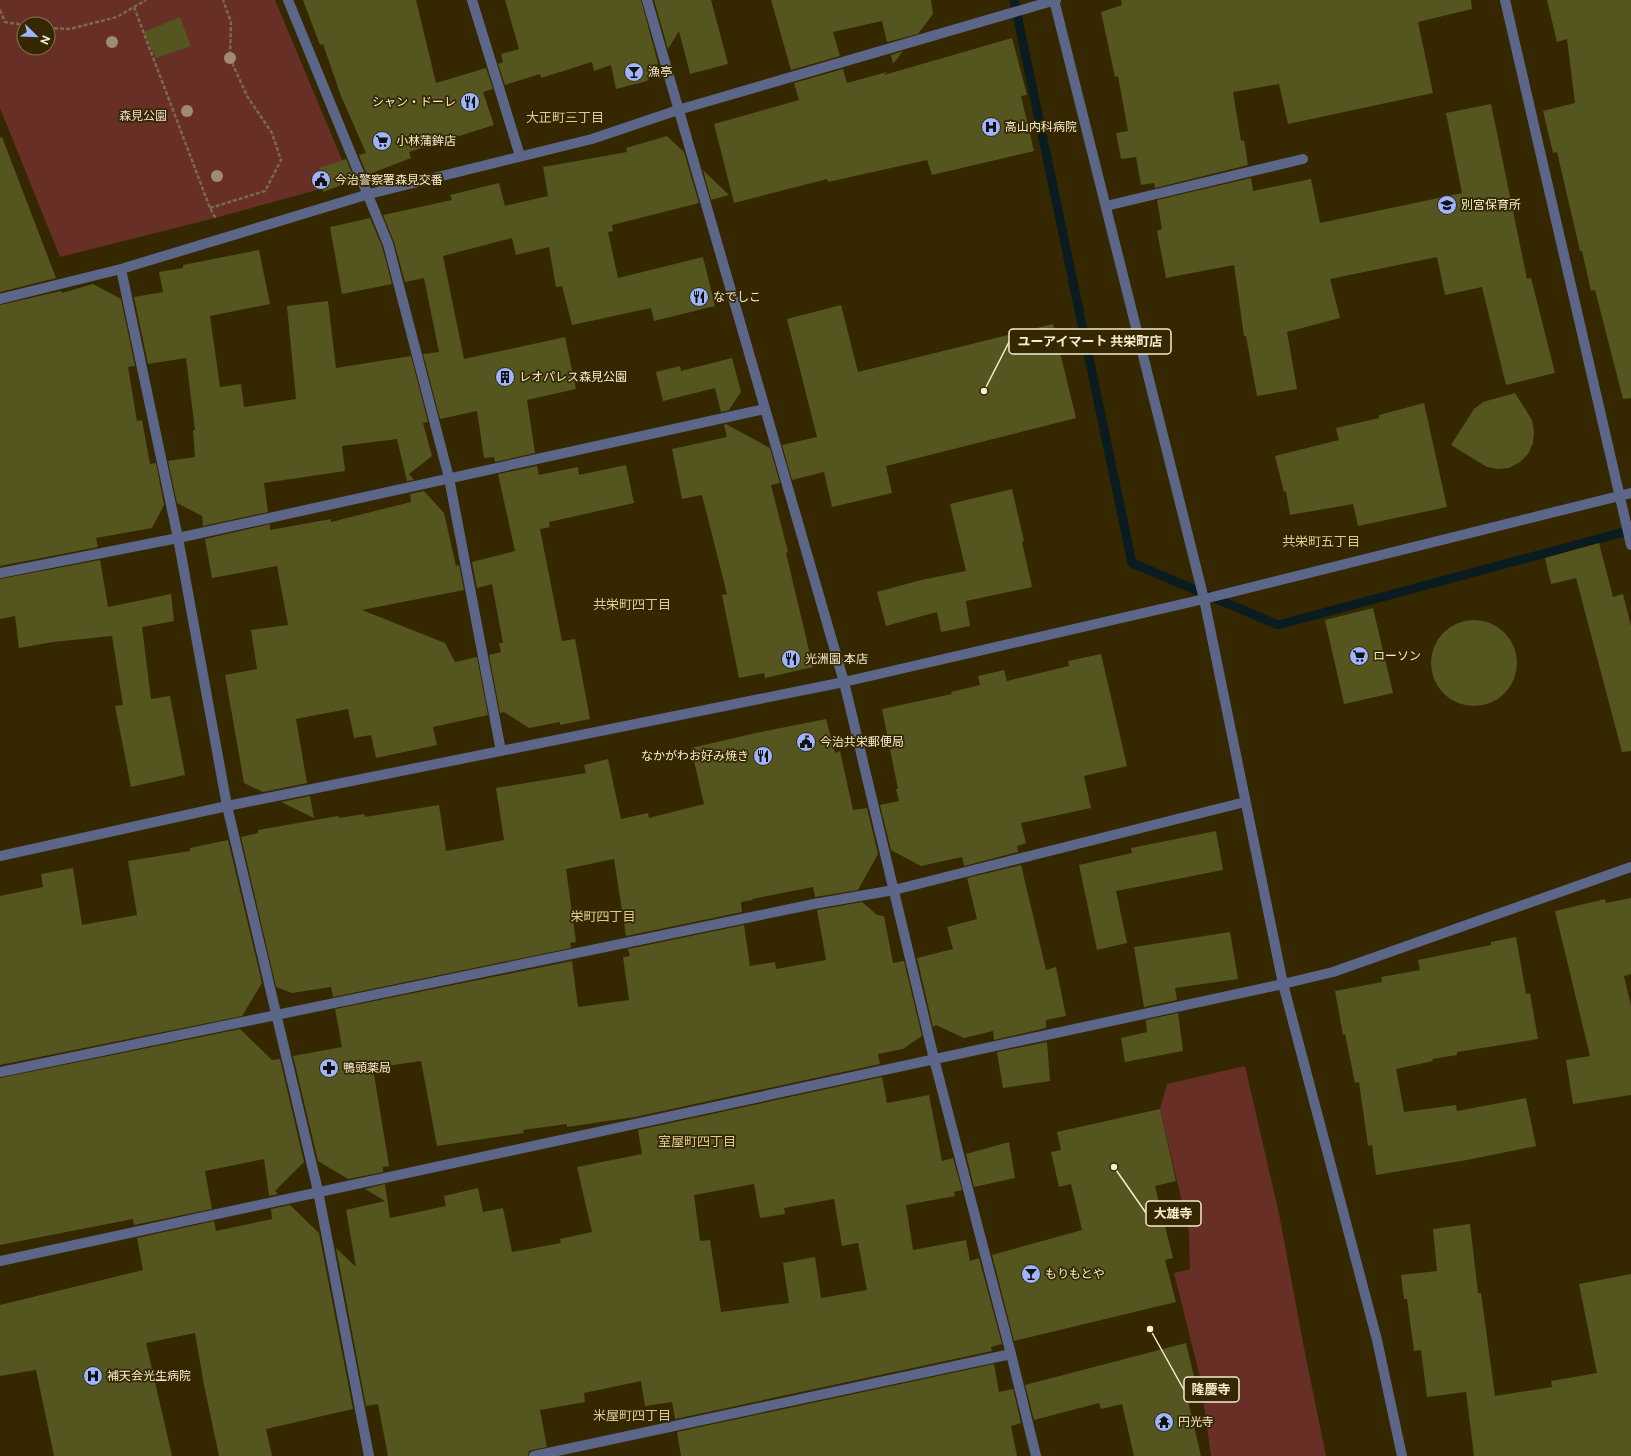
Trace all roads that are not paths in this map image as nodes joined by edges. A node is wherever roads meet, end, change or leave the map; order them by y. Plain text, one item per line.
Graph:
1 (288, 0) edge
2 (472, 0) edge
3 (647, 0) edge
4 (1055, 0) edge
5 (1505, 0) edge
6 (678, 110) junction
7 (520, 156) junction
8 (1303, 159) dead end
9 (369, 194) junction
10 (1106, 206) junction
11 (121, 269) junction
12 (0, 299) edge
13 (765, 409) junction
14 (449, 478) junction
15 (1631, 493) edge
16 (1619, 496) junction
17 (178, 538) junction
18 (1631, 545) edge
19 (0, 573) edge
20 (1204, 599) junction
21 (844, 682) junction
22 (501, 751) junction
23 (1245, 802) junction
24 (227, 806) junction
25 (0, 856) edge
26 (1631, 867) edge
27 (894, 890) junction
28 (1283, 984) junction
29 (276, 1014) junction
30 (934, 1059) junction
31 (0, 1072) edge
32 (318, 1191) junction
33 (0, 1261) edge
34 (1012, 1354) junction
35 (369, 1456) edge
36 (534, 1456) edge
37 (1036, 1456) edge
38 (1402, 1456) edge

1 - 9 street
2 - 7 street
3 - 6 street
4 - 6 street
4 - 10 street
5 - 16 street
6 - 7 street
6 - 13 street
7 - 9 street
8 - 10 street
9 - 11 street
9 - 14 street
10 - 20 street
11 - 12 street
11 - 17 street
13 - 14 street
13 - 21 street
14 - 17 street
14 - 22 street
15 - 16 street
16 - 18 street
16 - 20 street
17 - 19 street
17 - 24 street
20 - 21 street
20 - 23 street
21 - 22 street
21 - 27 street
22 - 24 street
23 - 27 street
23 - 28 street
24 - 25 street
24 - 29 street
26 - 28 street
27 - 29 street
27 - 30 street
28 - 30 street
28 - 38 street
29 - 31 street
29 - 32 street
30 - 32 street
30 - 34 street
32 - 33 street
32 - 35 street
34 - 36 street
34 - 37 street

